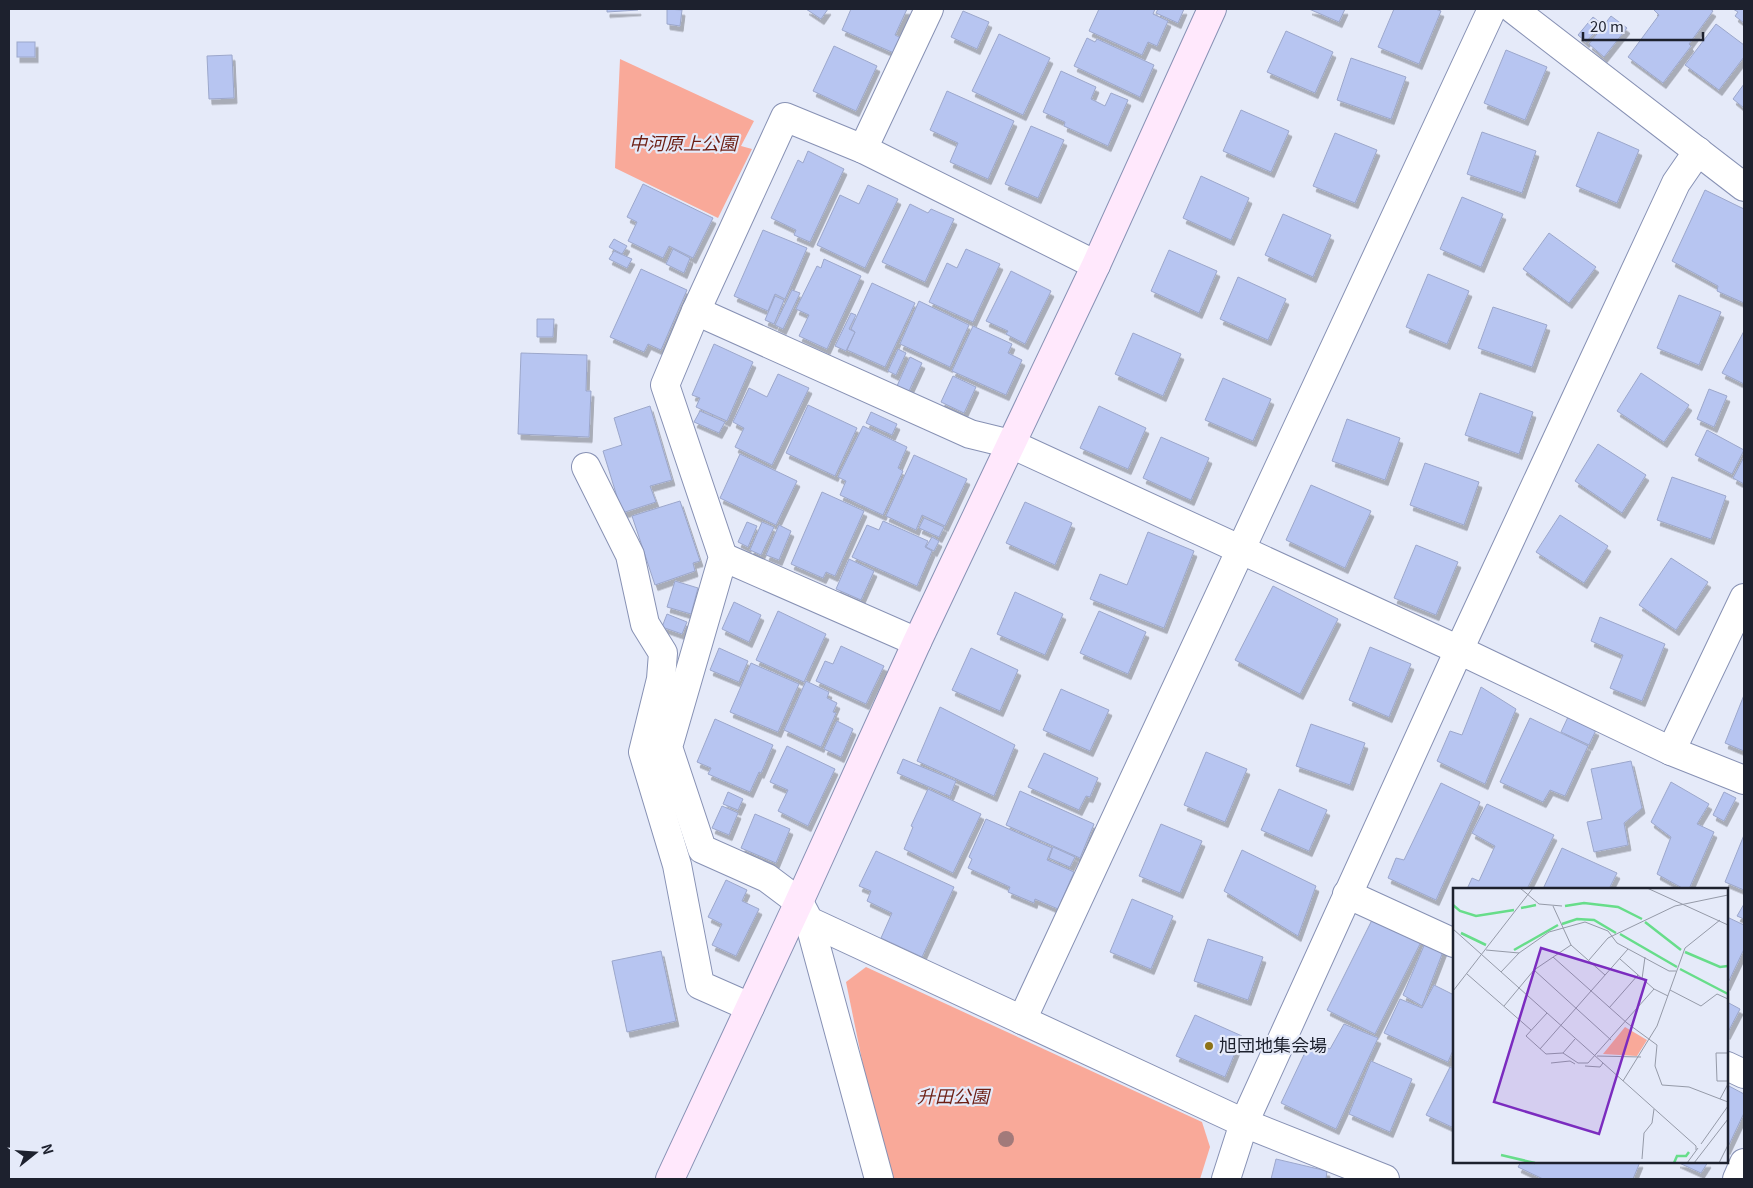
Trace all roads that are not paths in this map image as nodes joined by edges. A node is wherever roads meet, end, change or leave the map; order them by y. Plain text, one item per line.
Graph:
1 (929, 9) edge
2 (1212, 9) edge
3 (1492, 9) edge
4 (1513, 9) edge
5 (863, 149) junction
6 (1698, 151) junction
7 (1744, 187) edge
8 (1096, 265) junction
9 (696, 311) junction
10 (1011, 444) junction
11 (586, 467) dead end
12 (1241, 550) junction
13 (723, 557) junction
14 (1744, 598) edge
15 (917, 642) junction
16 (1459, 650) junction
17 (1671, 751) junction
18 (1744, 780) edge
19 (1347, 894) junction
20 (804, 912) junction
21 (1453, 943) edge
22 (750, 1007) junction
23 (1022, 1020) junction
24 (1728, 1066) edge
25 (1744, 1074) edge
26 (1244, 1123) junction
27 (1744, 1163) edge
28 (670, 1179) edge
29 (878, 1179) edge
30 (1226, 1179) edge
31 (1385, 1179) edge
32 (1737, 1179) edge

1 - 5 street
2 - 8 street
3 - 12 street
4 - 6 street
5 - 8 street
5 - 9 street
6 - 7 street
6 - 16 street
8 - 10 street
9 - 10 street
9 - 13 street
10 - 12 street
10 - 15 street
11 - 22 street
12 - 16 street
12 - 23 street
13 - 15 street
13 - 20 street
14 - 17 street
15 - 20 street
16 - 17 street
16 - 19 street
17 - 18 street
19 - 21 street
19 - 26 street
20 - 22 street
20 - 23 street
20 - 29 street
22 - 28 street
23 - 26 street
24 - 25 street
26 - 30 street
26 - 31 street
27 - 32 street

